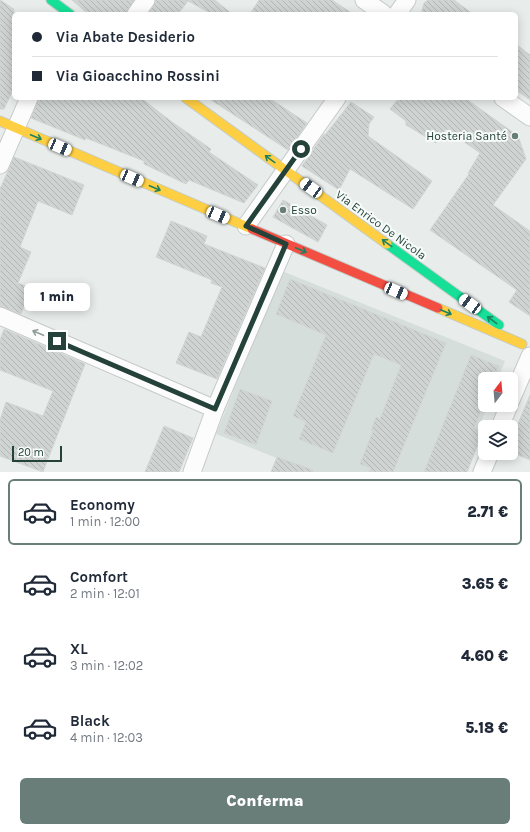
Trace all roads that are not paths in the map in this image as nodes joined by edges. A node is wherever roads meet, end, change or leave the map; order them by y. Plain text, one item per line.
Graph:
1 (51, 0) edge
2 (146, 0) edge
3 (364, 0) edge
4 (407, 0) edge
5 (65, 12) edge
6 (137, 12) edge
7 (381, 12) edge
8 (398, 12) edge
9 (28, 100) edge
10 (189, 100) edge
11 (336, 100) edge
12 (506, 100) edge
13 (530, 117) edge
14 (0, 121) edge
15 (17, 129) junction
16 (0, 166) edge
17 (286, 170) junction
18 (246, 226) junction
19 (286, 244) junction
20 (435, 279) junction
21 (426, 296) junction
22 (0, 316) edge
23 (527, 349) edge
24 (518, 378) edge
25 (215, 409) junction
26 (487, 460) edge
27 (192, 472) edge
28 (482, 472) edge

1 - 5 main road
2 - 6 street
3 - 7 street
4 - 8 street
9 - 15 street
17 -> 10 main road, Via Enrico De Nicola
11 - 17 street
12 - 13 street
14 - 15 main road
15 - 16 street
15 -> 18 main road
17 - 18 street
20 -> 17 main road, Via Enrico De Nicola
18 - 19 main road
19 -> 21 main road
19 - 25 street
20 - 21 main road
23 -> 20 main road, Via Enrico De Nicola
21 -> 23 main road
25 -> 22 street
23 - 24 street
25 - 27 street
26 - 28 street

